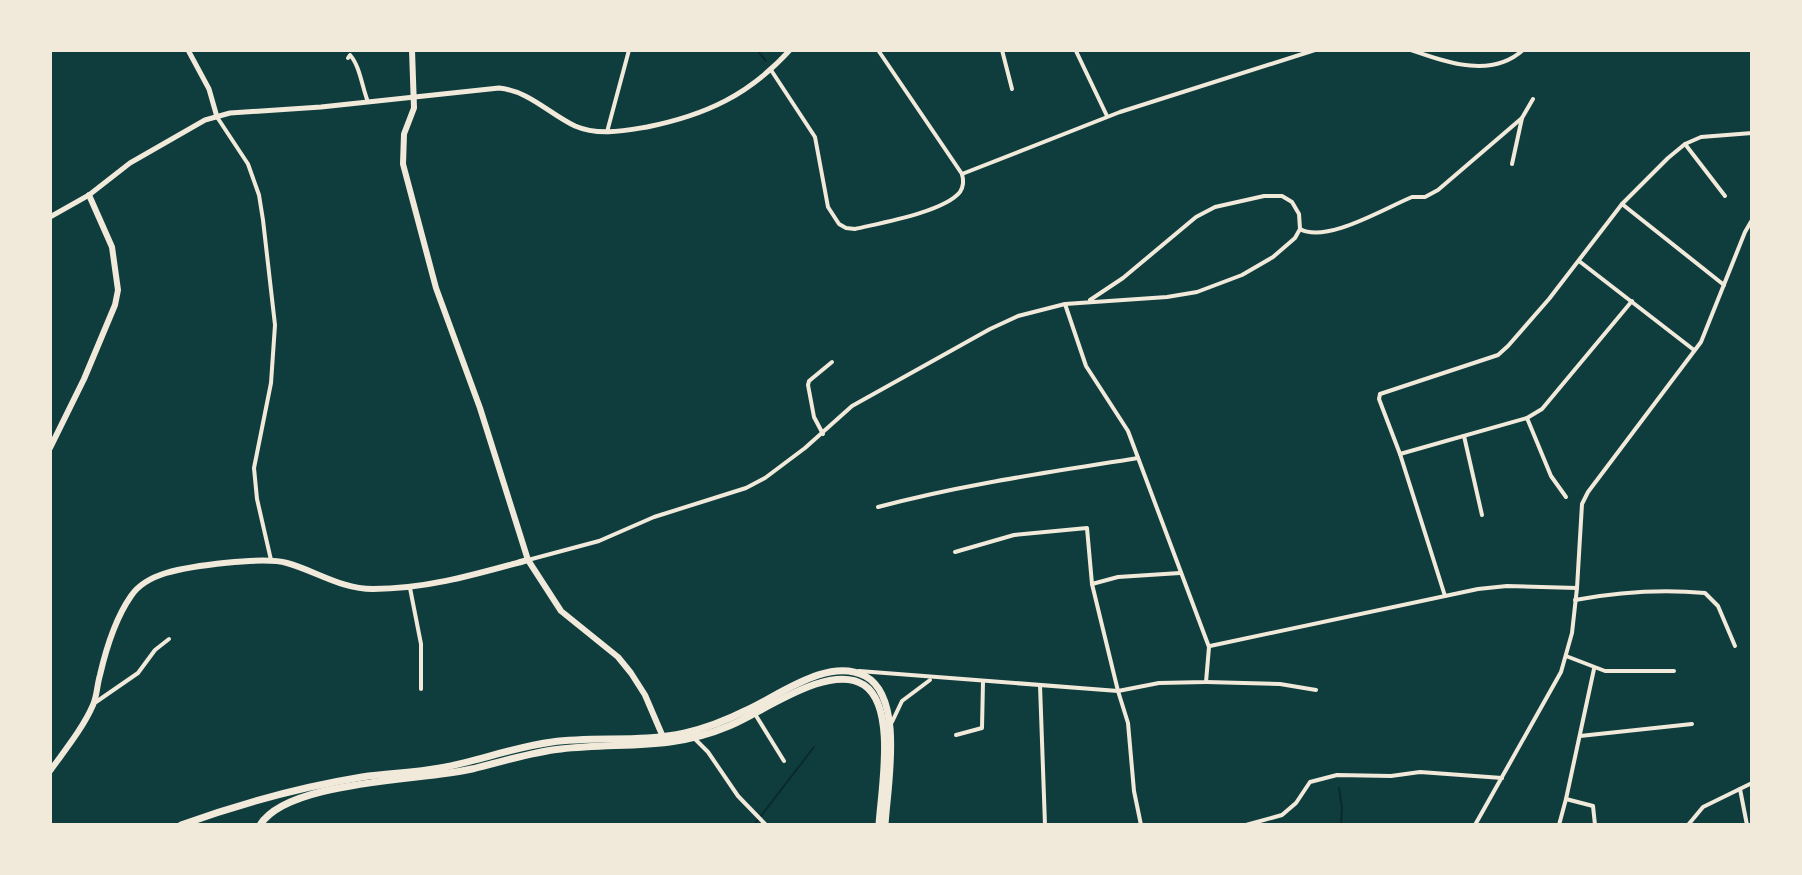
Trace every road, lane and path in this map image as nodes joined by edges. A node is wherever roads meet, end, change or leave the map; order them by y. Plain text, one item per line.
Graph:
1 (188, 50) edge
2 (412, 50) edge
3 (629, 50) edge
4 (790, 50) edge
5 (878, 50) edge
6 (1002, 50) edge
7 (1315, 50) edge
8 (1411, 50) edge
9 (1523, 50) edge
10 (1076, 51) edge
11 (348, 58) dead end
12 (771, 70) junction
13 (1012, 89) dead end
14 (415, 97) junction
15 (1533, 99) dead end
16 (368, 102) junction
17 (1107, 116) junction
18 (217, 117) junction
19 (1522, 118) junction
20 (607, 132) junction
21 (1752, 133) edge
22 (1685, 144) junction
23 (1512, 164) dead end
24 (962, 174) junction
25 (89, 195) junction
26 (1725, 196) dead end
27 (1622, 204) junction
28 (50, 217) edge
29 (1752, 220) edge
30 (1300, 229) junction
31 (1579, 261) junction
32 (1724, 285) junction
33 (1090, 300) junction
34 (1632, 301) junction
35 (1065, 304) junction
36 (1695, 351) junction
37 (832, 362) dead end
38 (1527, 418) junction
39 (824, 434) junction
40 (1464, 436) junction
41 (50, 448) edge
42 (1400, 454) junction
43 (1138, 458) junction
44 (1566, 497) dead end
45 (878, 507) dead end
46 (1482, 515) dead end
47 (955, 552) dead end
48 (271, 560) junction
49 (528, 560) junction
50 (1180, 573) junction
51 (1092, 584) junction
52 (410, 588) junction
53 (1577, 588) junction
54 (1445, 596) junction
55 (1574, 600) junction
56 (169, 639) dead end
57 (1735, 646) dead end
58 (1209, 647) junction
59 (1566, 656) junction
60 (1594, 669) junction
61 (852, 671) junction
62 (1674, 671) dead end
63 (933, 679) junction
64 (983, 682) junction
65 (1206, 682) junction
66 (1040, 685) junction
67 (421, 689) dead end
68 (1316, 690) dead end
69 (1118, 691) junction
70 (94, 703) junction
71 (755, 714) junction
72 (1692, 724) dead end
73 (890, 727) junction
74 (956, 735) dead end
75 (1580, 736) junction
76 (663, 737) junction
77 (694, 738) junction
78 (534, 749) junction
79 (784, 761) dead end
80 (50, 771) edge
81 (1502, 778) junction
82 (1752, 783) edge
83 (330, 787) junction
84 (1740, 789) junction
85 (1566, 799) junction
86 (883, 823) edge
87 (181, 825) edge
88 (260, 825) edge
89 (766, 825) edge
90 (1045, 825) edge
91 (1141, 825) edge
92 (1246, 825) edge
93 (1475, 825) edge
94 (1559, 825) edge
95 (1595, 825) edge
96 (1688, 825) edge
97 (1747, 825) edge

1 - 18 street
2 - 14 main road
3 - 20 street
4 - 12 street
5 - 24 street
6 - 13 street
7 - 17 street
8 - 9 street
10 - 17 street
11 - 16 street
12 - 20 street
12 - 24 street
14 - 16 street
14 - 20 street
14 - 49 main road
15 - 19 street
16 - 18 street
17 - 24 street
18 - 25 street
18 - 48 street
19 - 23 street
19 - 30 street
21 - 22 street
22 - 26 street
22 - 27 street
25 - 28 street
25 - 41 main road
27 - 31 street
27 - 32 street
29 - 32 street
30 - 33 street
30 - 33 street
31 - 34 street
31 - 42 street
32 - 36 street
33 - 35 street
34 - 36 street
34 - 38 street
35 - 39 street
35 - 43 street
36 - 53 street
37 - 39 street
38 - 40 street
38 - 44 street
39 - 49 street
40 - 42 street
40 - 46 street
42 - 54 street
43 - 45 street
43 - 50 street
47 - 51 street
48 - 52 main road
48 - 70 main road
49 - 52 main road
49 - 76 main road
50 - 51 street
50 - 58 street
51 - 69 street
52 - 67 street
53 - 54 street
53 - 55 street
54 - 58 street
55 - 57 street
55 - 59 street
56 - 70 street
58 - 65 street
59 - 60 street
59 - 81 street
60 - 62 street
60 - 75 street
61 - 63 street
61 - 73 highway
61 - 76 highway
63 - 64 street
63 - 73 street
64 - 66 street
64 - 74 street
65 - 68 street
65 - 69 street
66 - 69 street
66 - 90 street
69 - 91 street
70 - 80 main road
71 - 77 highway
71 - 79 street
71 - 86 highway
72 - 75 street
73 - 86 highway
75 - 85 street
76 - 78 highway
77 - 78 highway
77 - 89 street
78 - 83 highway
81 - 92 street
81 - 93 street
82 - 84 street
83 - 87 highway
83 - 88 highway
84 - 96 street
84 - 97 street
85 - 94 street
85 - 95 street

